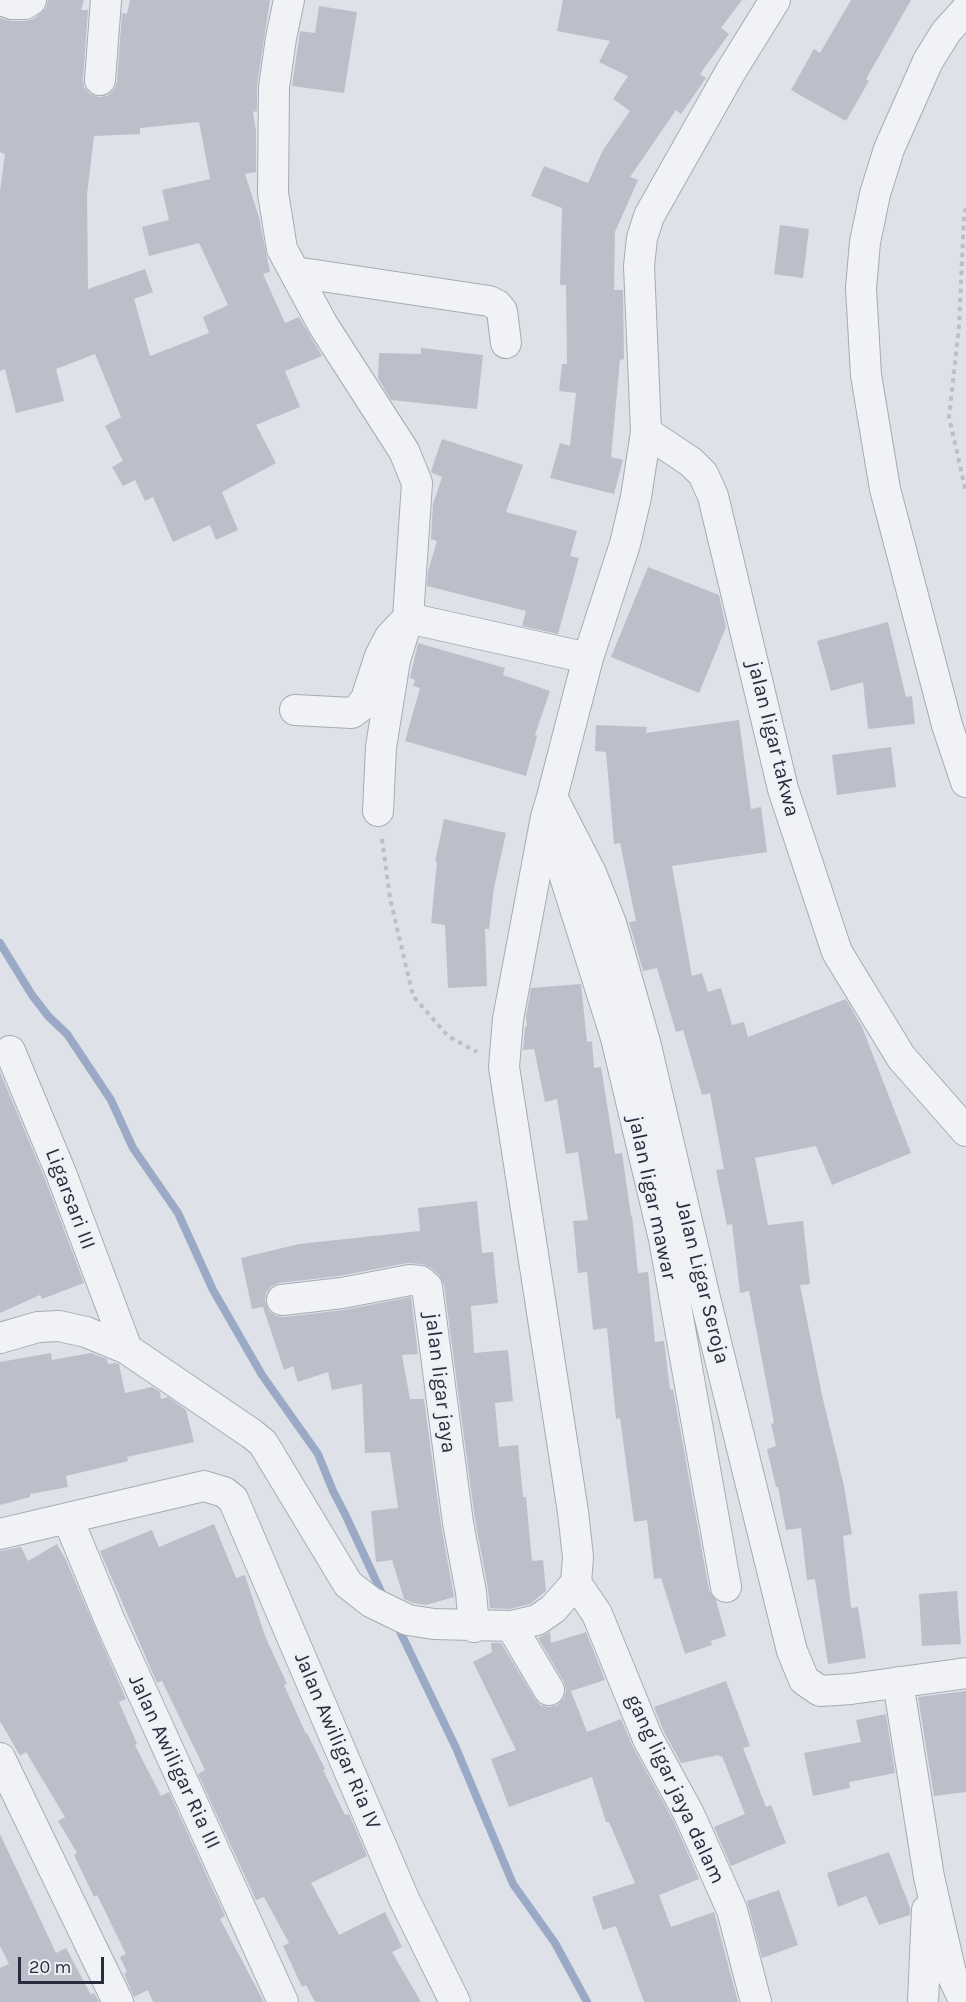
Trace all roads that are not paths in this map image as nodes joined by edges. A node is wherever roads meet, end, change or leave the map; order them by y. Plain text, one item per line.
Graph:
1 (1, 0) edge
2 (31, 0) edge
3 (106, 0) edge
4 (289, 0) edge
5 (775, 0) edge
6 (962, 0) edge
7 (966, 8) edge
8 (100, 80) dead end
9 (295, 272) junction
10 (506, 343) dead end
11 (646, 432) junction
12 (408, 618) junction
13 (588, 658) junction
14 (295, 710) dead end
15 (966, 782) edge
16 (549, 807) junction
17 (378, 811) road end
18 (10, 1051) dead end
19 (966, 1131) edge
20 (282, 1300) dead end
21 (0, 1338) edge
22 (127, 1348) junction
23 (68, 1519) junction
24 (0, 1534) edge
25 (576, 1583) junction
26 (726, 1587) dead end
27 (511, 1626) junction
28 (474, 1627) junction
29 (966, 1672) edge
30 (898, 1682) junction
31 (549, 1690) dead end
32 (0, 1758) edge
33 (929, 1877) junction
34 (118, 2002) edge
35 (283, 2002) edge
36 (455, 2002) edge
37 (756, 2002) edge
38 (922, 2002) edge
39 (965, 2002) edge

1 - 2 street
3 - 8 street
4 - 9 street
5 - 11 street
6 - 7 street
7 - 15 street
9 - 10 street
9 - 12 street
11 - 13 street
11 - 19 street, jalan ligar takwa
12 - 13 street
12 - 14 street
12 - 17 street
13 - 16 street
16 - 25 street
16 - 26 street, jalan ligar mawar
16 - 30 street, Jalan Ligar Seroja
18 - 22 street, Ligarsari III
20 - 28 street, jalan ligar jaya
21 - 22 street
22 - 28 street
23 - 24 street
23 - 35 street, Jalan Awiligar Ria III
23 - 36 street, Jalan Awiligar Ria IV
25 - 27 street
25 - 37 street, gang ligar jaya dalam
27 - 28 street
27 - 31 street
29 - 30 street, Jalan Ligar Seroja
30 - 33 street
32 - 34 street
33 - 38 street
33 - 39 street

